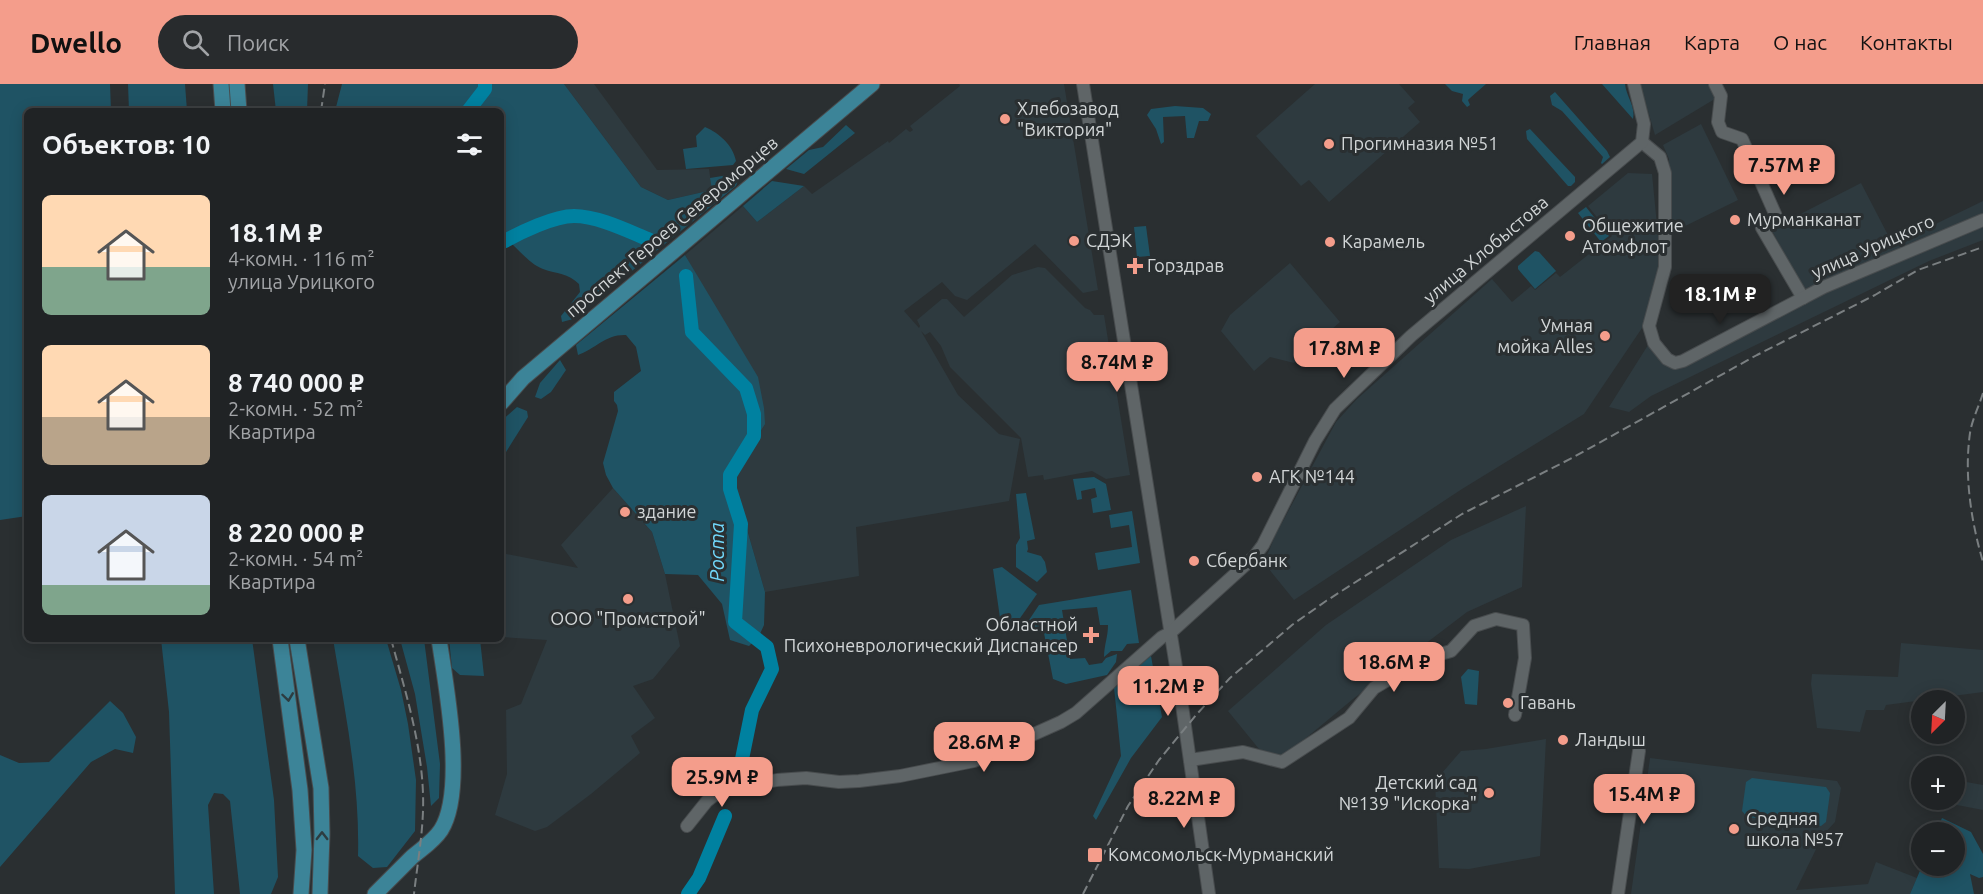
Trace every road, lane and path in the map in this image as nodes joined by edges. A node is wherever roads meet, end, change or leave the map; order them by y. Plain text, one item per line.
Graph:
1 (220, 84) edge
2 (237, 84) edge
3 (872, 84) edge
4 (1083, 84) edge
5 (1634, 84) edge
6 (1715, 84) edge
7 (223, 108) edge
8 (239, 108) edge
9 (1642, 142) junction
10 (1983, 220) edge
11 (1803, 298) junction
12 (504, 400) edge
13 (1170, 633) junction
14 (280, 642) edge
15 (297, 642) edge
16 (439, 642) edge
17 (1515, 715) dead end
18 (1639, 751) dead end
19 (1190, 760) junction
20 (687, 826) dead end
21 (394, 875) junction
22 (301, 894) edge
23 (320, 894) edge
24 (375, 894) edge
25 (389, 894) edge
26 (1209, 894) edge
27 (1618, 894) edge

1 - 7 main road
2 - 8 main road
3 - 12 main road, проспект Героев Североморцев
4 - 13 street
5 - 9 street
6 - 11 street
9 - 11 street, улица Урицкого
9 - 13 street, улица Хлобыстова
10 - 11 street, улица Урицкого
13 - 19 street
13 - 20 street, улица Хлобыстова
14 -> 22 main road
23 -> 15 main road
16 - 21 main road
17 - 19 street
18 - 27 street
19 - 26 street
21 - 24 main road
21 - 25 main road

